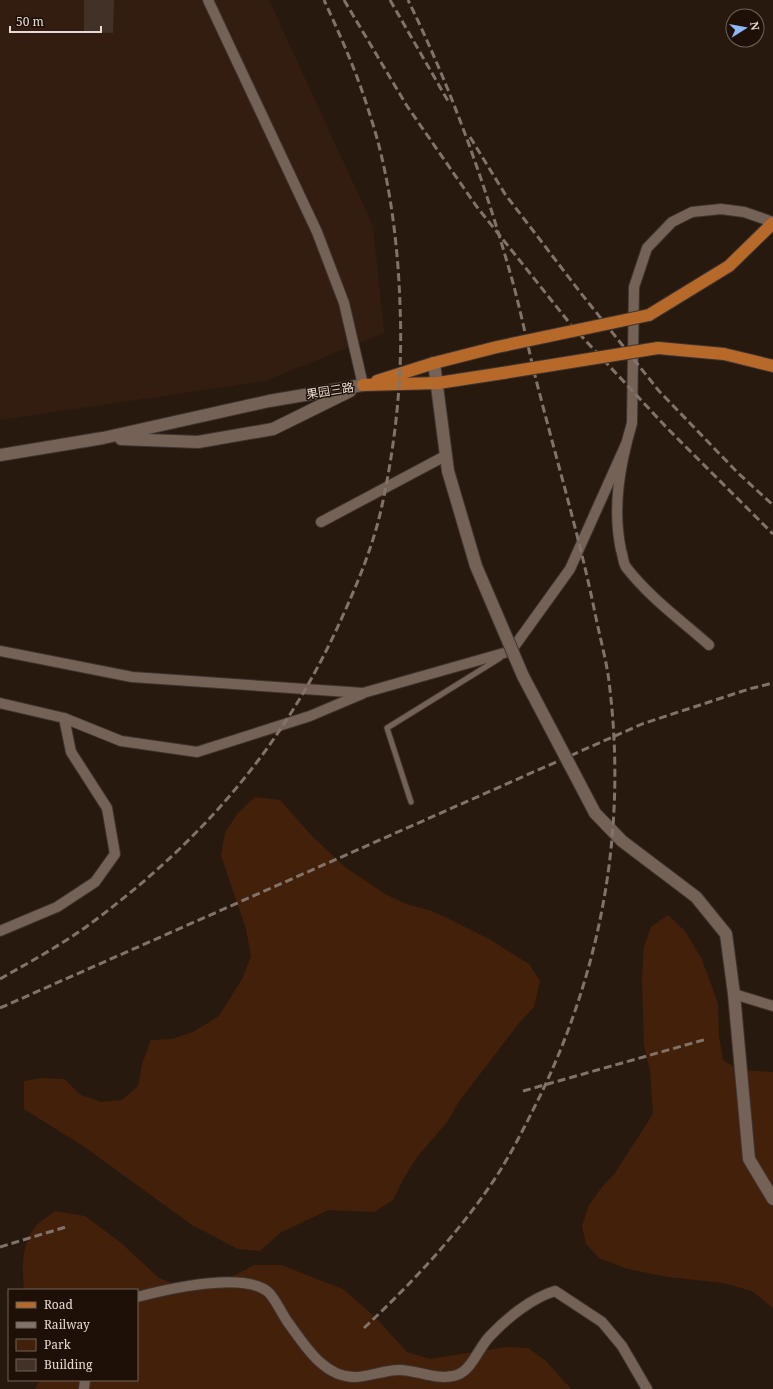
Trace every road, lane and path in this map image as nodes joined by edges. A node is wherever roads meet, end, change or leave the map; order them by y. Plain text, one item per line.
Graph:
1 (208, 0) edge
2 (773, 222) edge
3 (434, 363) junction
4 (773, 366) edge
5 (438, 383) junction
6 (363, 385) junction
7 (103, 438) junction
8 (626, 444) junction
9 (0, 455) edge
10 (445, 456) junction
11 (321, 522) dead end
12 (709, 645) dead end
13 (0, 651) edge
14 (511, 651) junction
15 (364, 693) junction
16 (0, 703) edge
17 (64, 718) junction
18 (412, 802) dead end
19 (0, 931) edge
20 (734, 994) junction
21 (773, 1006) edge
22 (773, 1199) edge
23 (138, 1296) edge
24 (647, 1389) edge

1 - 6 street
2 - 3 main road, bridge
2 - 8 street
3 - 5 street
3 - 6 main road
4 - 5 main road, bridge
5 - 6 main road
5 - 10 street
6 - 7 street, 果园三路
6 - 7 street, 果园三路
7 - 9 street, 果园三路
8 - 12 street
8 - 14 street
10 - 11 street
10 - 20 street, bridge
13 - 15 street
14 - 15 street
14 - 18 lane
15 - 17 street
16 - 17 street
17 - 19 street
20 - 21 street
20 - 22 street
23 - 24 street

